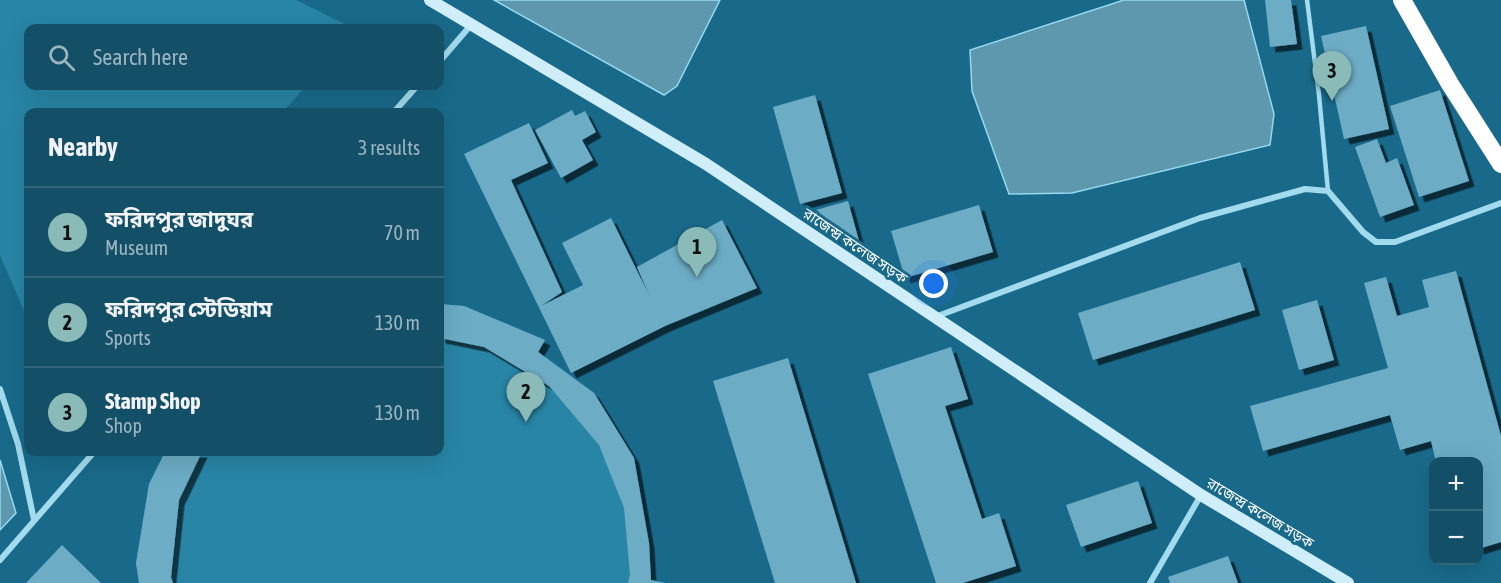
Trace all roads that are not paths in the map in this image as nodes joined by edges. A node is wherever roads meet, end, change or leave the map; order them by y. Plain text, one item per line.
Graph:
1 (430, 0) edge
2 (1307, 0) edge
3 (1402, 0) edge
4 (471, 25) junction
5 (444, 56) edge
6 (413, 90) edge
7 (398, 108) edge
8 (1501, 164) edge
9 (1328, 191) junction
10 (1501, 203) edge
11 (934, 317) junction
12 (0, 388) edge
13 (90, 456) edge
14 (1202, 495) junction
15 (34, 520) junction
16 (0, 560) edge
17 (1150, 583) edge
18 (1348, 583) edge

1 - 4 street, রাজেন্দ্র কলেজ সড়ক
2 - 9 lane
3 - 8 highway
4 - 5 street
4 - 11 street, রাজেন্দ্র কলেজ সড়ক
6 - 7 street
9 - 10 street
9 - 11 street
11 - 14 street, রাজেন্দ্র কলেজ সড়ক
12 - 15 street
13 - 15 street
14 - 17 street
14 - 18 street, রাজেন্দ্র কলেজ সড়ক
15 - 16 street

